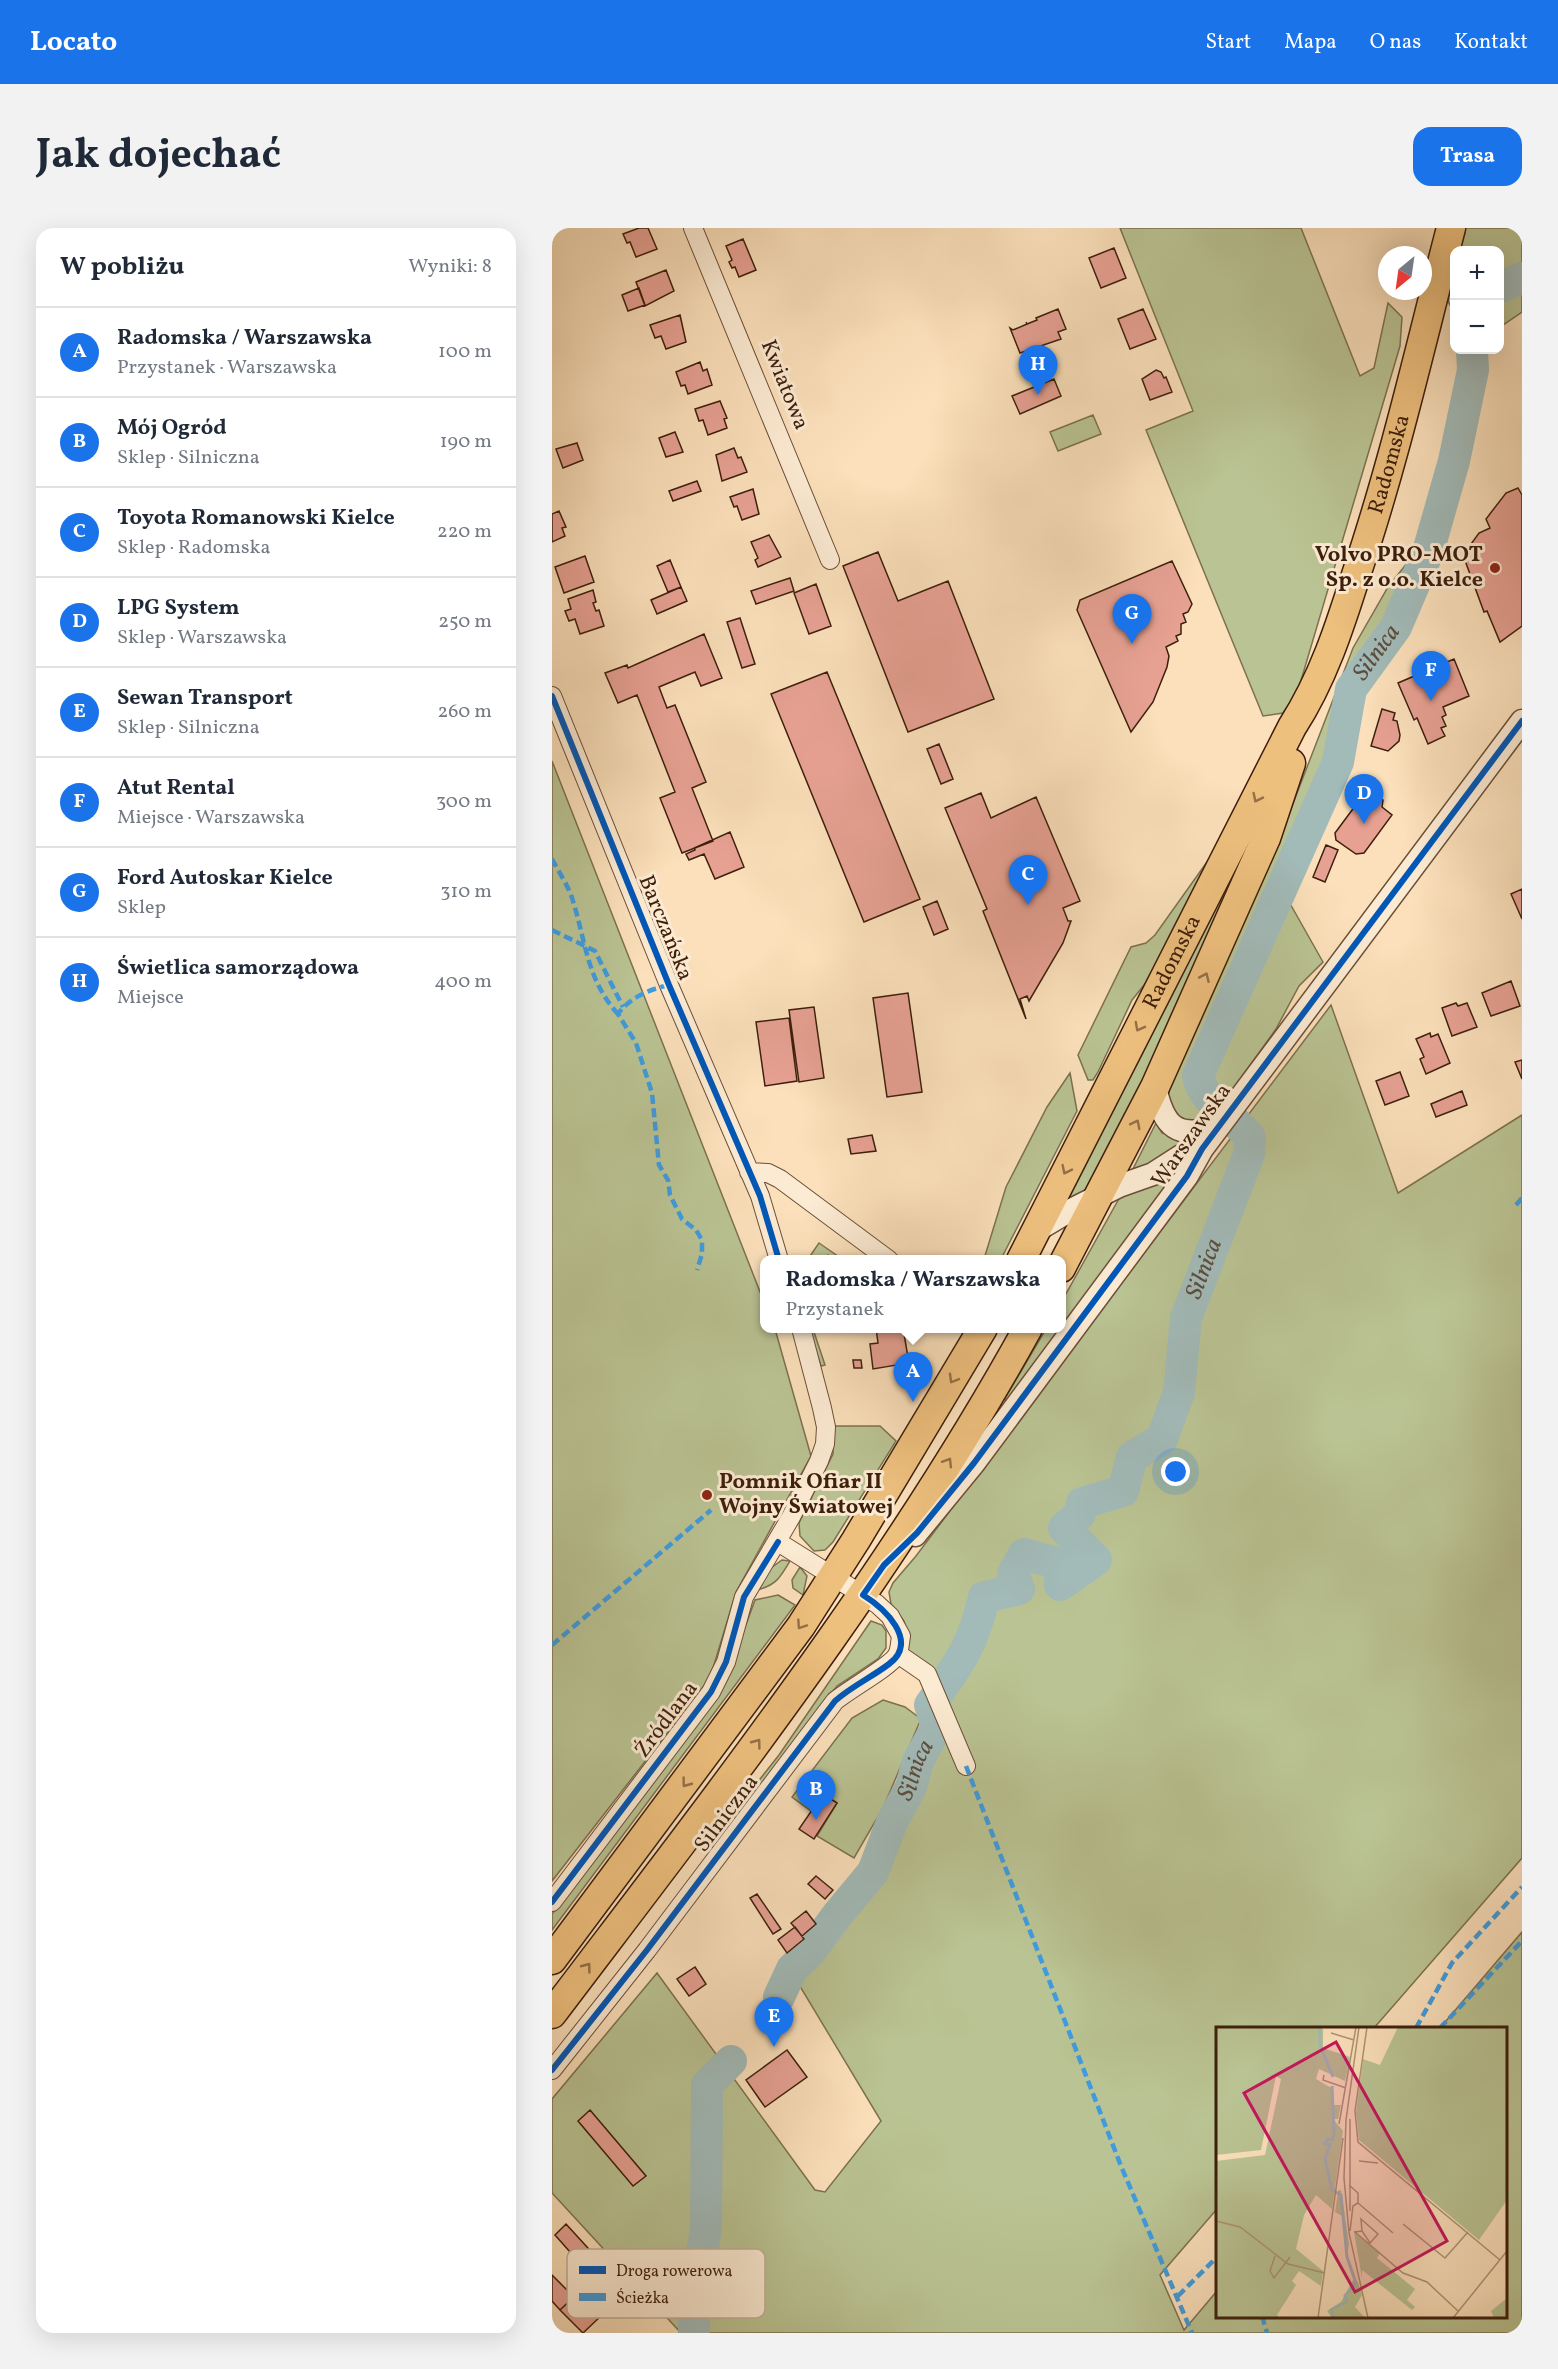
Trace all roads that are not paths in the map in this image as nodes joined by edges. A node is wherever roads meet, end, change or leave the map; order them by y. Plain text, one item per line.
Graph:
1 (693, 228) edge
2 (1451, 228) edge
3 (830, 560) dead end
4 (1313, 695) junction
5 (552, 696) edge
6 (1522, 721) edge
7 (1155, 1087) junction
8 (1218, 1127) junction
9 (1202, 1149) junction
10 (748, 1172) junction
11 (1100, 1196) junction
12 (1037, 1230) junction
13 (778, 1255) edge
14 (881, 1255) edge
15 (1024, 1255) edge
16 (1066, 1260) edge
17 (802, 1333) edge
18 (980, 1333) edge
19 (1026, 1333) edge
20 (778, 1542) junction
21 (884, 1565) junction
22 (833, 1576) junction
23 (863, 1595) junction
24 (898, 1654) junction
25 (966, 1766) dead end
26 (552, 1902) edge
27 (552, 1960) edge
28 (552, 2014) edge
29 (552, 2070) edge

1 - 3 street, Kwiatowa
2 - 4 main road, Radomska
7 -> 4 main road, Radomska
4 -> 12 main road, Radomska
5 - 10 street, Barczańska
6 - 8 street, Warszawska
7 - 8 street, Warszawska
11 -> 7 main road, Warszawska
8 - 9 street, Warszawska
9 - 11 street, Warszawska
9 - 21 street, Warszawska
10 - 13 street, Barczańska
10 - 14 street
11 - 12 street, Warszawska
11 - 16 main road, Warszawska
12 - 15 main road
17 - 20 street, Źródlana
18 -> 22 main road
21 -> 19 main road
20 - 22 street
20 - 26 street, Źródlana
21 - 23 main road
22 - 23 street
22 -> 27 main road
23 - 24 street
28 -> 23 main road
24 - 25 street
24 - 29 street, Silniczna

